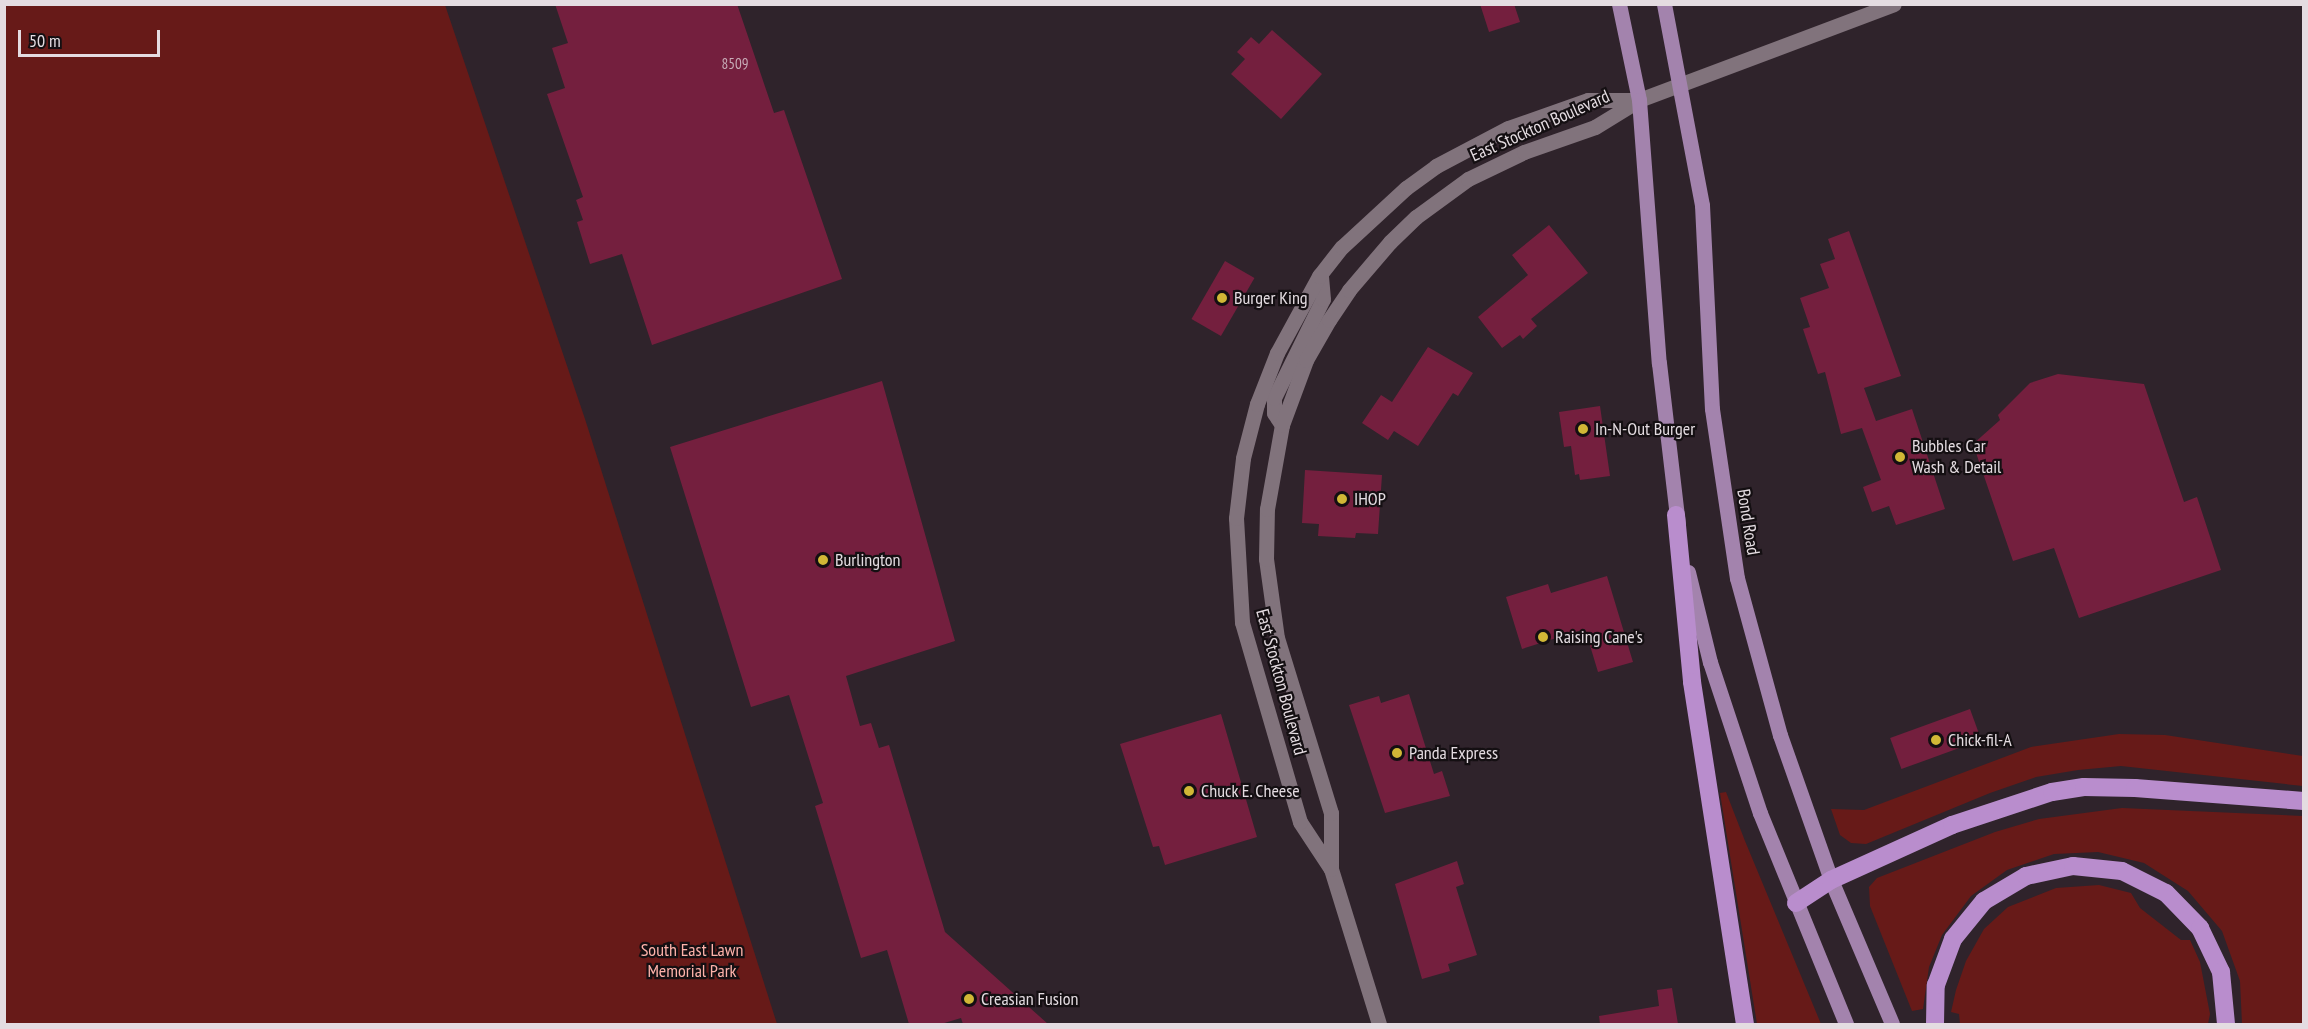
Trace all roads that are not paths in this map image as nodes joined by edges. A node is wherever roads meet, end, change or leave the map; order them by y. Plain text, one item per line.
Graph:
1 (1618, 4) edge
2 (1664, 4) edge
3 (1894, 4) edge
4 (1681, 85) junction
5 (1639, 100) junction
6 (1321, 274) junction
7 (1282, 424) junction
8 (1676, 515) junction
9 (2304, 801) edge
10 (1331, 869) junction
11 (1831, 880) junction
12 (1796, 903) junction
13 (1378, 1024) edge
14 (1745, 1024) edge
15 (1846, 1024) edge
16 (1892, 1024) edge
17 (1935, 1024) edge
18 (2226, 1024) edge

1 - 5 main road
2 - 4 main road, Bond Road
3 - 4 street, East Stockton Boulevard
4 - 5 street, East Stockton Boulevard
4 - 11 main road, Bond Road
5 - 6 street, East Stockton Boulevard
5 - 7 street, East Stockton Boulevard
5 - 8 main road
6 - 7 street
6 - 10 street, East Stockton Boulevard
7 - 10 street, East Stockton Boulevard
8 - 12 main road
8 - 14 highway
9 - 11 highway
10 - 13 street, East Stockton Boulevard
11 - 12 highway
11 - 16 main road, Bond Road
12 - 15 main road
17 - 18 highway

